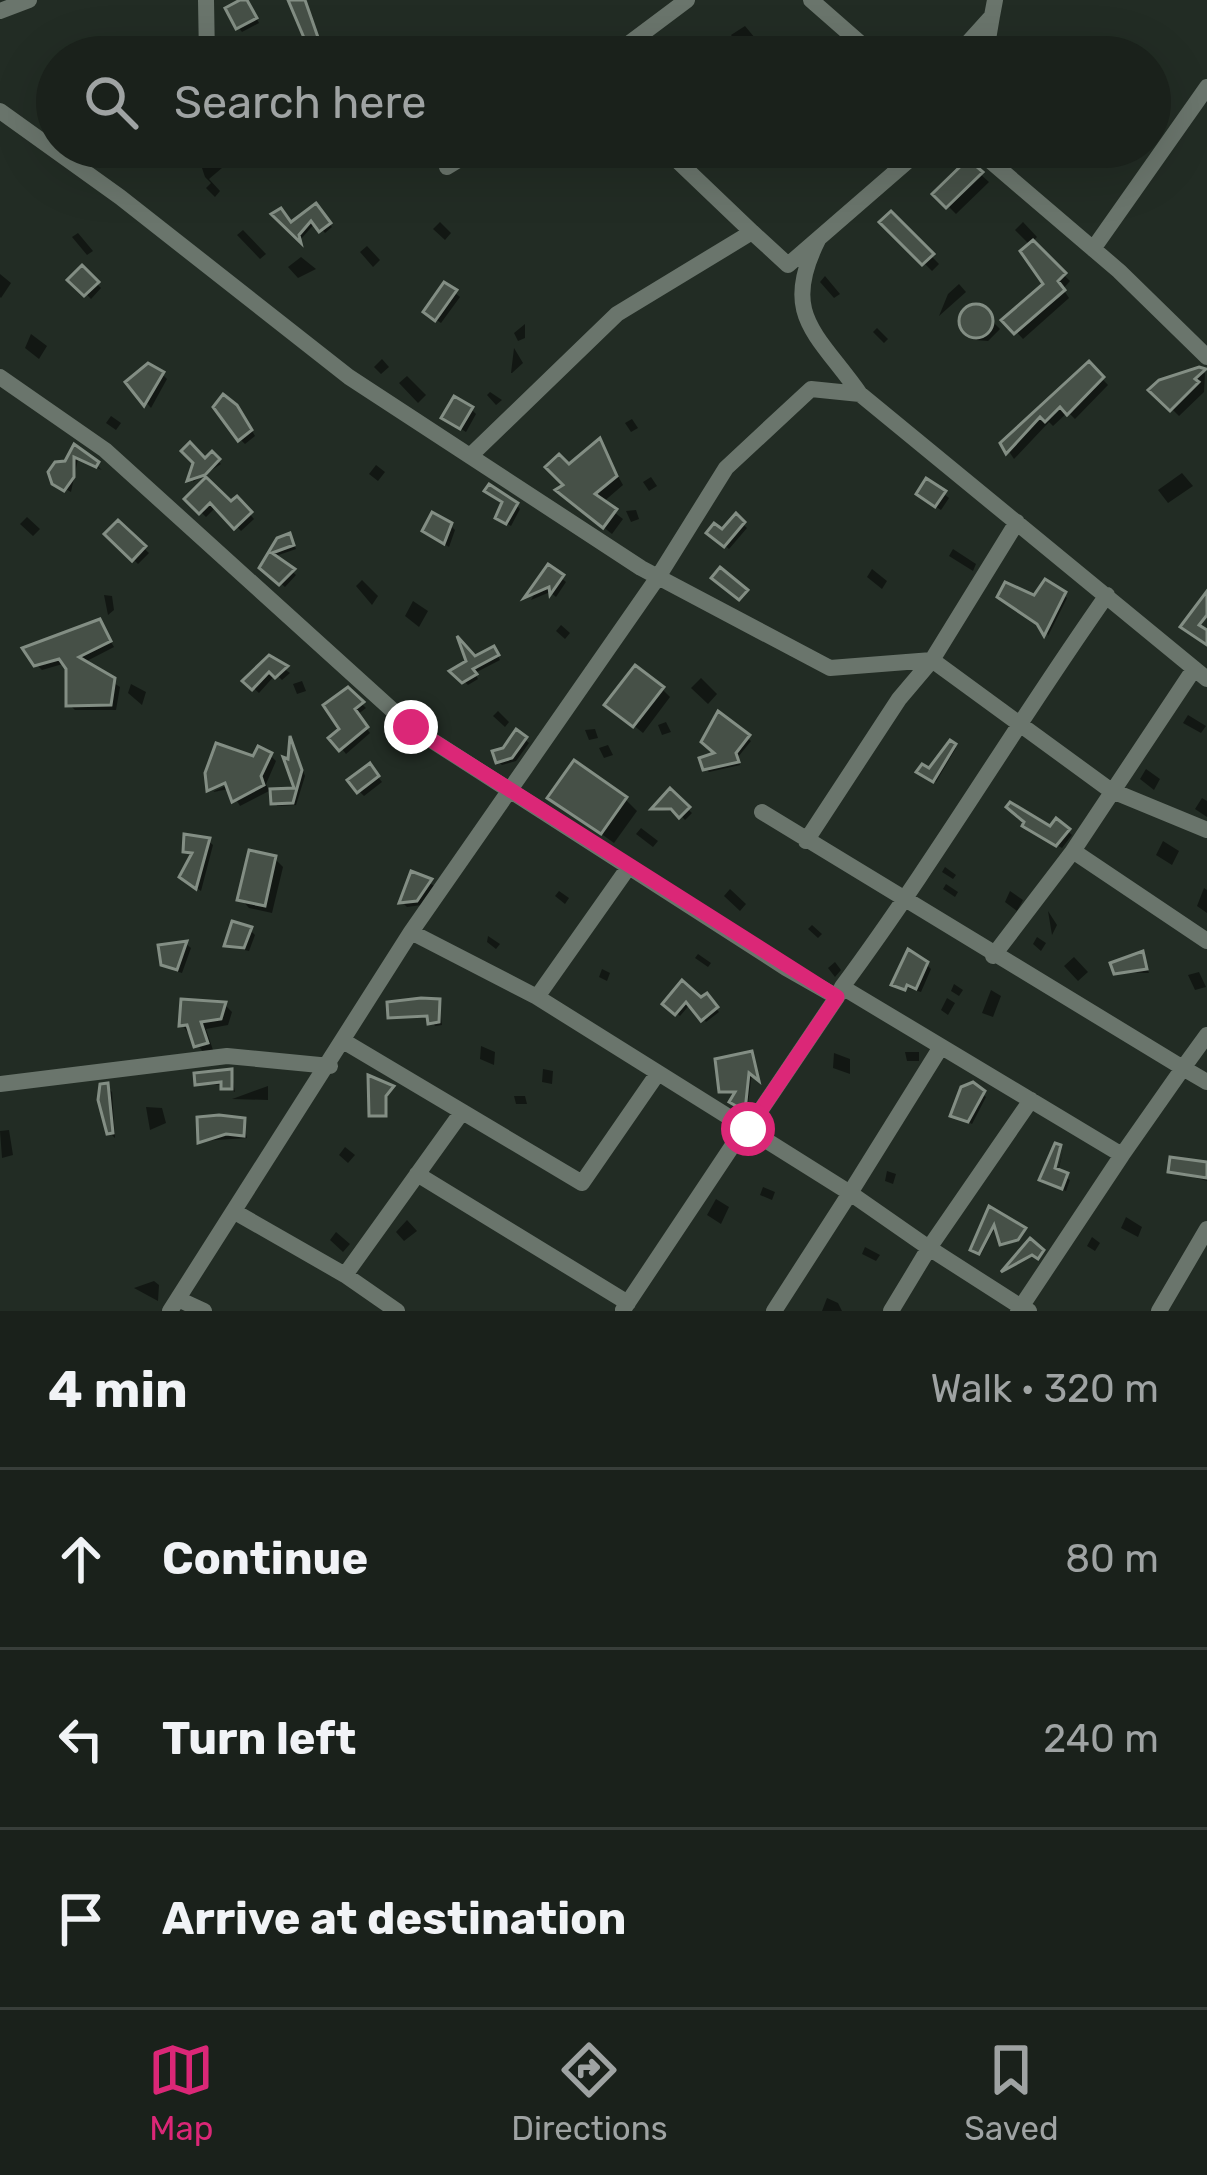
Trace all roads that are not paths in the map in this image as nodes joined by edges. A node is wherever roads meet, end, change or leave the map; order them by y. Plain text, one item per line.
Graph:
1 (28, 0) edge
2 (206, 0) edge
3 (688, 0) edge
4 (811, 0) edge
5 (827, 0) edge
6 (994, 8) edge
7 (0, 11) edge
8 (207, 36) edge
9 (639, 36) edge
10 (853, 36) edge
11 (865, 36) edge
12 (972, 36) edge
13 (1207, 86) edge
14 (0, 111) edge
15 (36, 137) edge
16 (1171, 137) edge
17 (80, 168) edge
18 (685, 168) edge
19 (900, 168) edge
20 (998, 168) edge
21 (1150, 168) edge
22 (752, 232) junction
23 (818, 240) junction
24 (1093, 249) junction
25 (1207, 356) edge
26 (0, 377) edge
27 (860, 394) junction
28 (470, 456) junction
29 (1017, 522) junction
30 (658, 577) junction
31 (1107, 595) junction
32 (932, 660) junction
33 (1200, 674) edge
34 (1018, 720) junction
35 (1110, 790) junction
36 (511, 793) junction
37 (761, 812) dead end
38 (1207, 830) edge
39 (806, 842) junction
40 (1073, 851) junction
41 (628, 868) junction
42 (905, 902) junction
43 (410, 932) junction
44 (1207, 940) edge
45 (993, 956) junction
46 (839, 992) junction
47 (536, 997) junction
48 (1207, 1035) edge
49 (345, 1042) junction
50 (939, 1050) junction
51 (330, 1066) junction
52 (1183, 1068) junction
53 (658, 1072) junction
54 (1207, 1082) edge
55 (0, 1084) edge
56 (1031, 1100) junction
57 (462, 1112) junction
58 (747, 1128) junction
59 (1122, 1155) junction
60 (417, 1174) junction
61 (850, 1193) junction
62 (235, 1212) junction
63 (1207, 1228) edge
64 (929, 1248) junction
65 (346, 1275) junction
66 (174, 1305) edge
67 (625, 1307) edge
68 (199, 1310) edge
69 (1023, 1310) edge
70 (397, 1311) edge
71 (774, 1311) edge
72 (891, 1311) edge
73 (1159, 1311) edge

1 - 7 street
2 - 8 street
3 - 9 street
4 - 10 street
5 - 11 street
6 - 12 street
13 - 16 street
14 - 15 street
17 - 28 street
18 - 22 street
19 - 23 street
20 - 24 street
21 - 24 street
22 - 23 street
22 - 28 street
23 - 27 street
24 - 25 street
26 - 36 street
27 - 29 street
27 - 30 street
28 - 30 street
29 - 31 street
29 - 32 street
30 - 32 street
30 - 36 street
31 - 33 street
31 - 34 street
32 - 34 street
32 - 39 street
33 - 35 street
34 - 35 street
34 - 42 street
35 - 38 street
35 - 40 street
36 - 41 street
36 - 43 street
37 - 39 street
39 - 42 street
40 - 44 street
40 - 45 street
41 - 46 street
41 - 47 street
42 - 45 street
42 - 46 street
43 - 47 street
43 - 49 street
45 - 52 street
46 - 50 street
46 - 58 street
47 - 53 street
48 - 52 street
49 - 51 street
49 - 57 street
50 - 56 street
50 - 61 street
51 - 55 street
51 - 62 street
52 - 54 street
52 - 59 street
53 - 57 street
53 - 58 street
56 - 59 street
56 - 64 street
57 - 60 street
58 - 61 street
58 - 67 street
59 - 69 street
60 - 65 street
60 - 67 street
61 - 64 street
61 - 71 street
62 - 65 street
62 - 66 street
63 - 73 street
64 - 69 street
64 - 72 street
65 - 70 street
66 - 68 street

